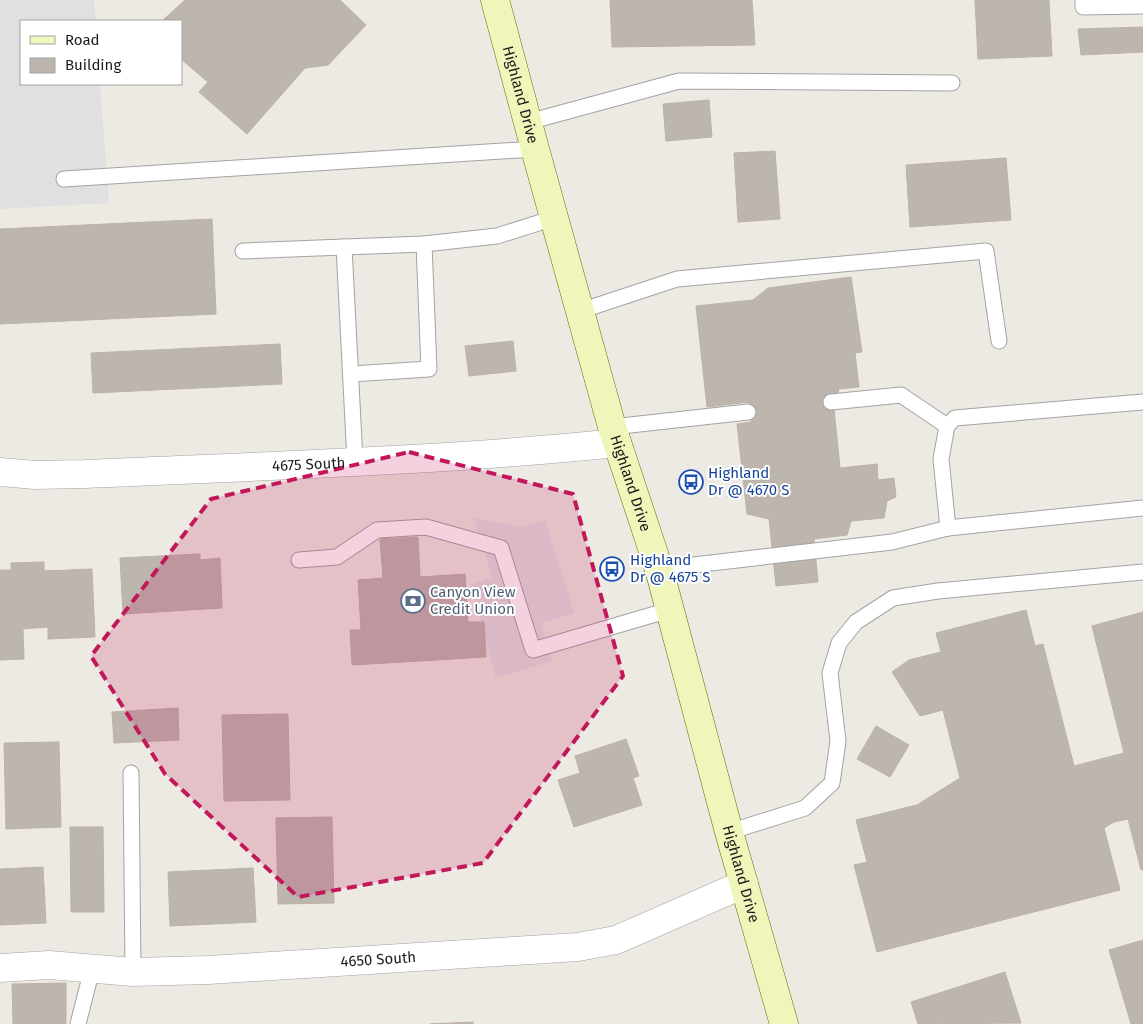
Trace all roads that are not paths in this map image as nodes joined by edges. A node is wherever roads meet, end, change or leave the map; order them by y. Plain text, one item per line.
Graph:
1 (496, 0) edge
2 (1083, 0) edge
3 (1143, 6) edge
4 (952, 83) dead end
5 (528, 122) junction
6 (535, 149) junction
7 (64, 179) dead end
8 (554, 218) junction
9 (424, 244) junction
10 (344, 247) junction
11 (243, 251) dead end
12 (580, 311) junction
13 (999, 341) dead end
14 (351, 374) junction
15 (831, 402) dead end
16 (1143, 402) edge
17 (748, 412) dead end
18 (947, 426) junction
19 (615, 435) junction
20 (355, 461) junction
21 (0, 472) edge
22 (1143, 508) edge
23 (948, 528) junction
24 (299, 560) dead end
25 (659, 569) junction
26 (1143, 572) edge
27 (669, 610) junction
28 (131, 772) dead end
29 (729, 832) junction
30 (744, 884) junction
31 (0, 968) edge
32 (92, 969) junction
33 (133, 972) junction
34 (78, 1024) edge
35 (784, 1024) edge

1 - 5 main road, Highland Drive
2 - 3 lane
4 - 5 lane
5 - 6 main road, Highland Drive
6 - 7 lane
6 - 8 main road, Highland Drive
8 - 9 lane
8 - 12 main road, Highland Drive
9 - 10 lane
9 - 14 lane
10 - 11 lane
10 - 14 lane
12 - 13 lane
12 - 19 main road, Highland Drive
14 - 20 lane
15 - 18 lane
16 - 18 lane
17 - 19 lane
18 - 23 lane
19 - 20 street, 4675 South
19 - 25 main road, Highland Drive
20 - 21 street, 4675 South
22 - 23 lane
23 - 25 lane
24 - 27 lane
25 - 27 main road, Highland Drive
26 - 29 lane
27 - 29 main road, Highland Drive
28 - 33 lane
29 - 30 main road, Highland Drive
30 - 33 street, 4650 South
30 - 35 main road, Highland Drive
31 - 32 street, 4650 South
32 - 33 street, 4650 South
32 - 34 lane

